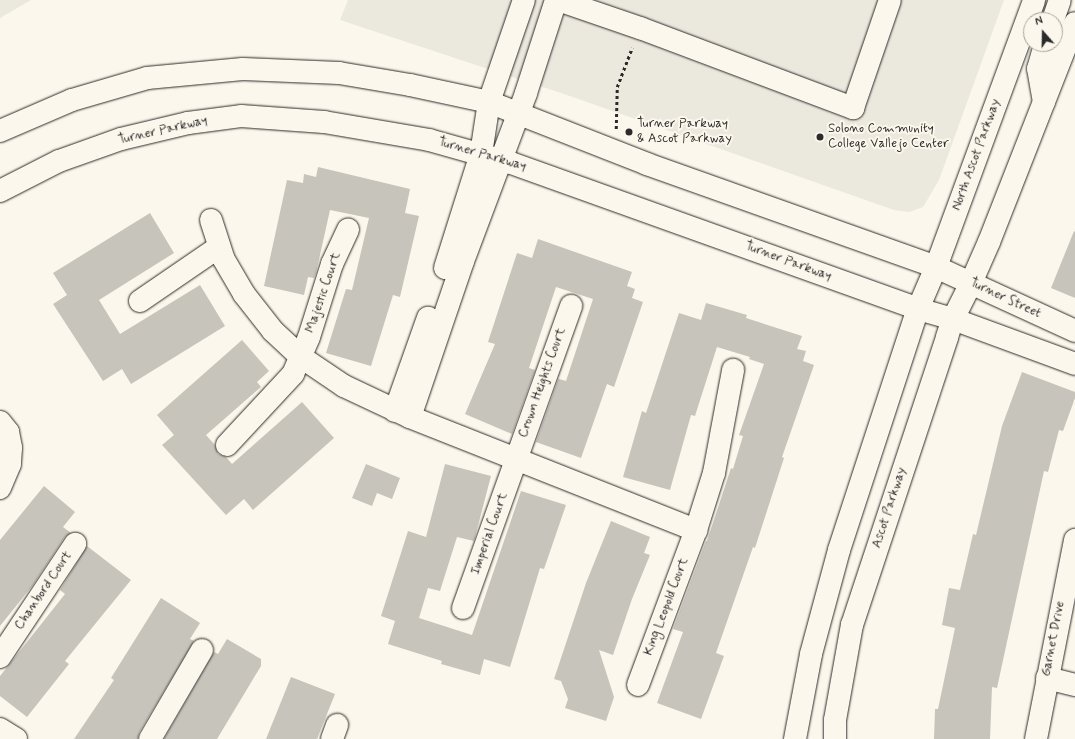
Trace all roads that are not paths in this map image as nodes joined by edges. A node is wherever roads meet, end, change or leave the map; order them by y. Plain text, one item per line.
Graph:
1 (524, 0) edge
2 (557, 0) edge
3 (890, 0) edge
4 (1034, 0) edge
5 (1060, 0) edge
6 (1056, 12) edge
7 (1075, 23) edge
8 (1042, 52) edge
9 (488, 102) junction
10 (1044, 103) junction
11 (518, 113) junction
12 (0, 131) edge
13 (491, 157) junction
14 (0, 191) edge
15 (211, 220) dead end
16 (348, 230) dead end
17 (219, 247) junction
18 (936, 267) junction
19 (971, 283) junction
20 (140, 301) dead end
21 (571, 306) dead end
22 (918, 309) junction
23 (953, 319) junction
24 (1075, 332) edge
25 (301, 356) junction
26 (1075, 364) edge
27 (733, 370) dead end
28 (403, 414) junction
29 (0, 422) edge
30 (227, 445) dead end
31 (516, 460) junction
32 (0, 488) edge
33 (696, 530) junction
34 (1075, 540) edge
35 (75, 544) dead end
36 (463, 608) dead end
37 (202, 650) dead end
38 (0, 657) edge
39 (1047, 678) junction
40 (638, 685) dead end
41 (1075, 685) edge
42 (0, 729) edge
43 (16, 739) edge
44 (150, 739) edge
45 (795, 739) edge
46 (835, 739) edge
47 (1036, 739) edge

1 - 9 street
2 - 3 street
2 - 11 street
4 - 18 street, North Ascot Parkway
5 - 6 street
7 - 10 street
8 - 10 street
9 - 11 street
9 - 12 street
9 - 13 street
10 - 19 street
11 - 13 street
11 - 18 street
13 - 14 street, Turner Parkway
13 - 22 street, Turner Parkway
13 - 28 street
15 - 17 street
16 - 25 street, Majestic Court
17 - 20 street
17 - 25 street
18 - 19 street, Turner Street
18 - 22 street, North Ascot Parkway
19 - 23 street, Ascot Parkway
19 - 24 street, Turner Street
21 - 31 street, Crown Heights Court
22 - 23 street, Turner Parkway
22 - 45 street
23 - 26 street
23 - 46 street, Ascot Parkway
25 - 28 street
25 - 30 street, Majestic Court
27 - 33 street, King Leopold Court
28 - 31 street
29 - 32 street
31 - 33 street
31 - 36 street, Imperial Court
33 - 40 street, King Leopold Court
34 - 39 street, Garnet Drive
35 - 38 street, Chanbord Court
37 - 44 street
39 - 41 street
39 - 47 street, Garnet Drive
42 - 43 street

